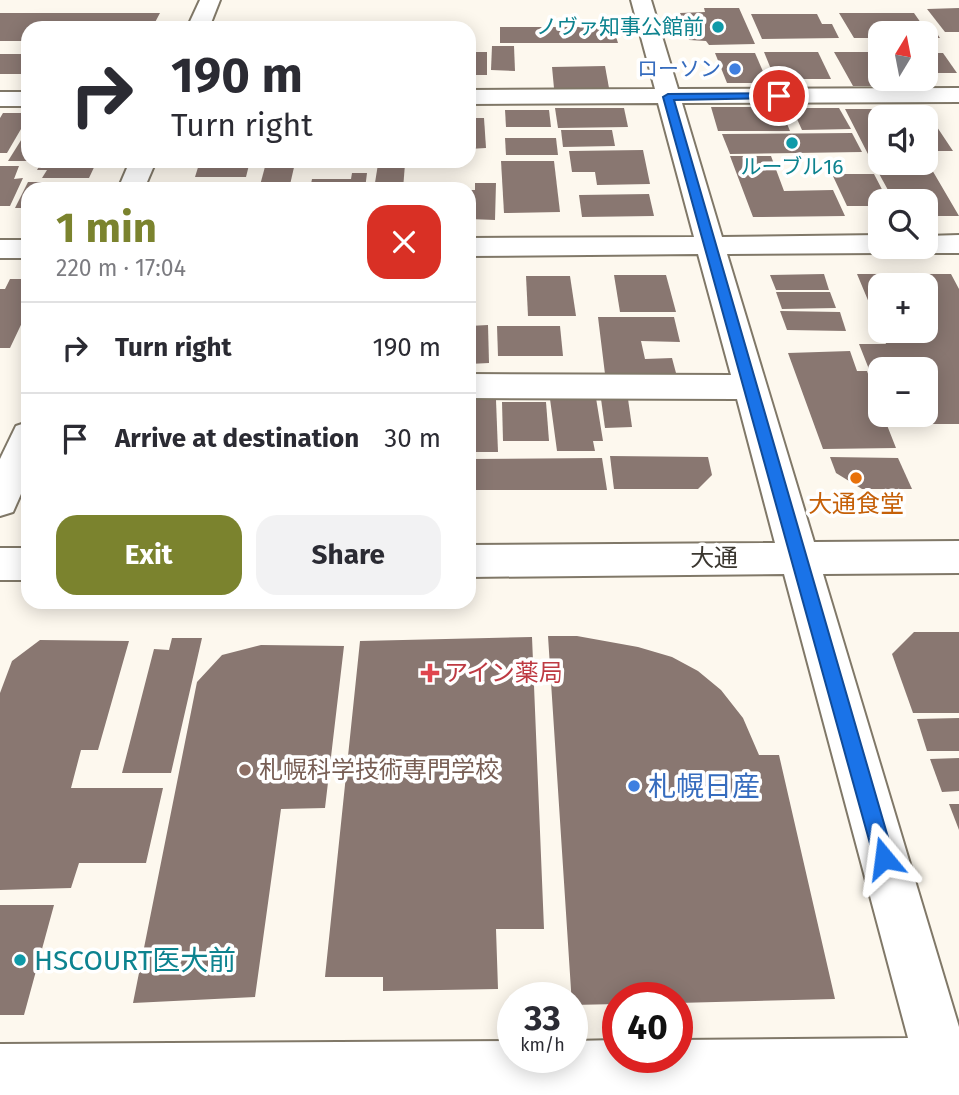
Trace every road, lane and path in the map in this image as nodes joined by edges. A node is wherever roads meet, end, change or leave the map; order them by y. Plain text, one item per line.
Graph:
1 (210, 0) edge
2 (641, 0) edge
3 (201, 21) edge
4 (959, 95) edge
5 (476, 97) edge
6 (668, 97) junction
7 (0, 99) edge
8 (21, 99) edge
9 (868, 244) edge
10 (938, 244) edge
11 (959, 244) edge
12 (710, 246) junction
13 (476, 247) edge
14 (0, 249) edge
15 (21, 249) edge
16 (476, 386) edge
17 (751, 387) junction
18 (21, 452) edge
19 (0, 502) edge
20 (959, 557) edge
21 (800, 558) junction
22 (476, 561) edge
23 (0, 564) edge
24 (21, 564) edge
25 (0, 1072) edge
26 (951, 1076) edge

1 - 3 street
2 - 6 street
4 - 6 street
5 - 6 street
6 - 12 street
7 - 8 street
9 - 12 street
10 - 11 street
12 - 13 street
12 - 17 street
14 - 15 street
16 - 17 street
17 - 21 street
18 - 19 street
20 - 21 street, 大通
21 - 22 street, 大通
21 - 26 street
23 - 24 street
25 - 26 street

